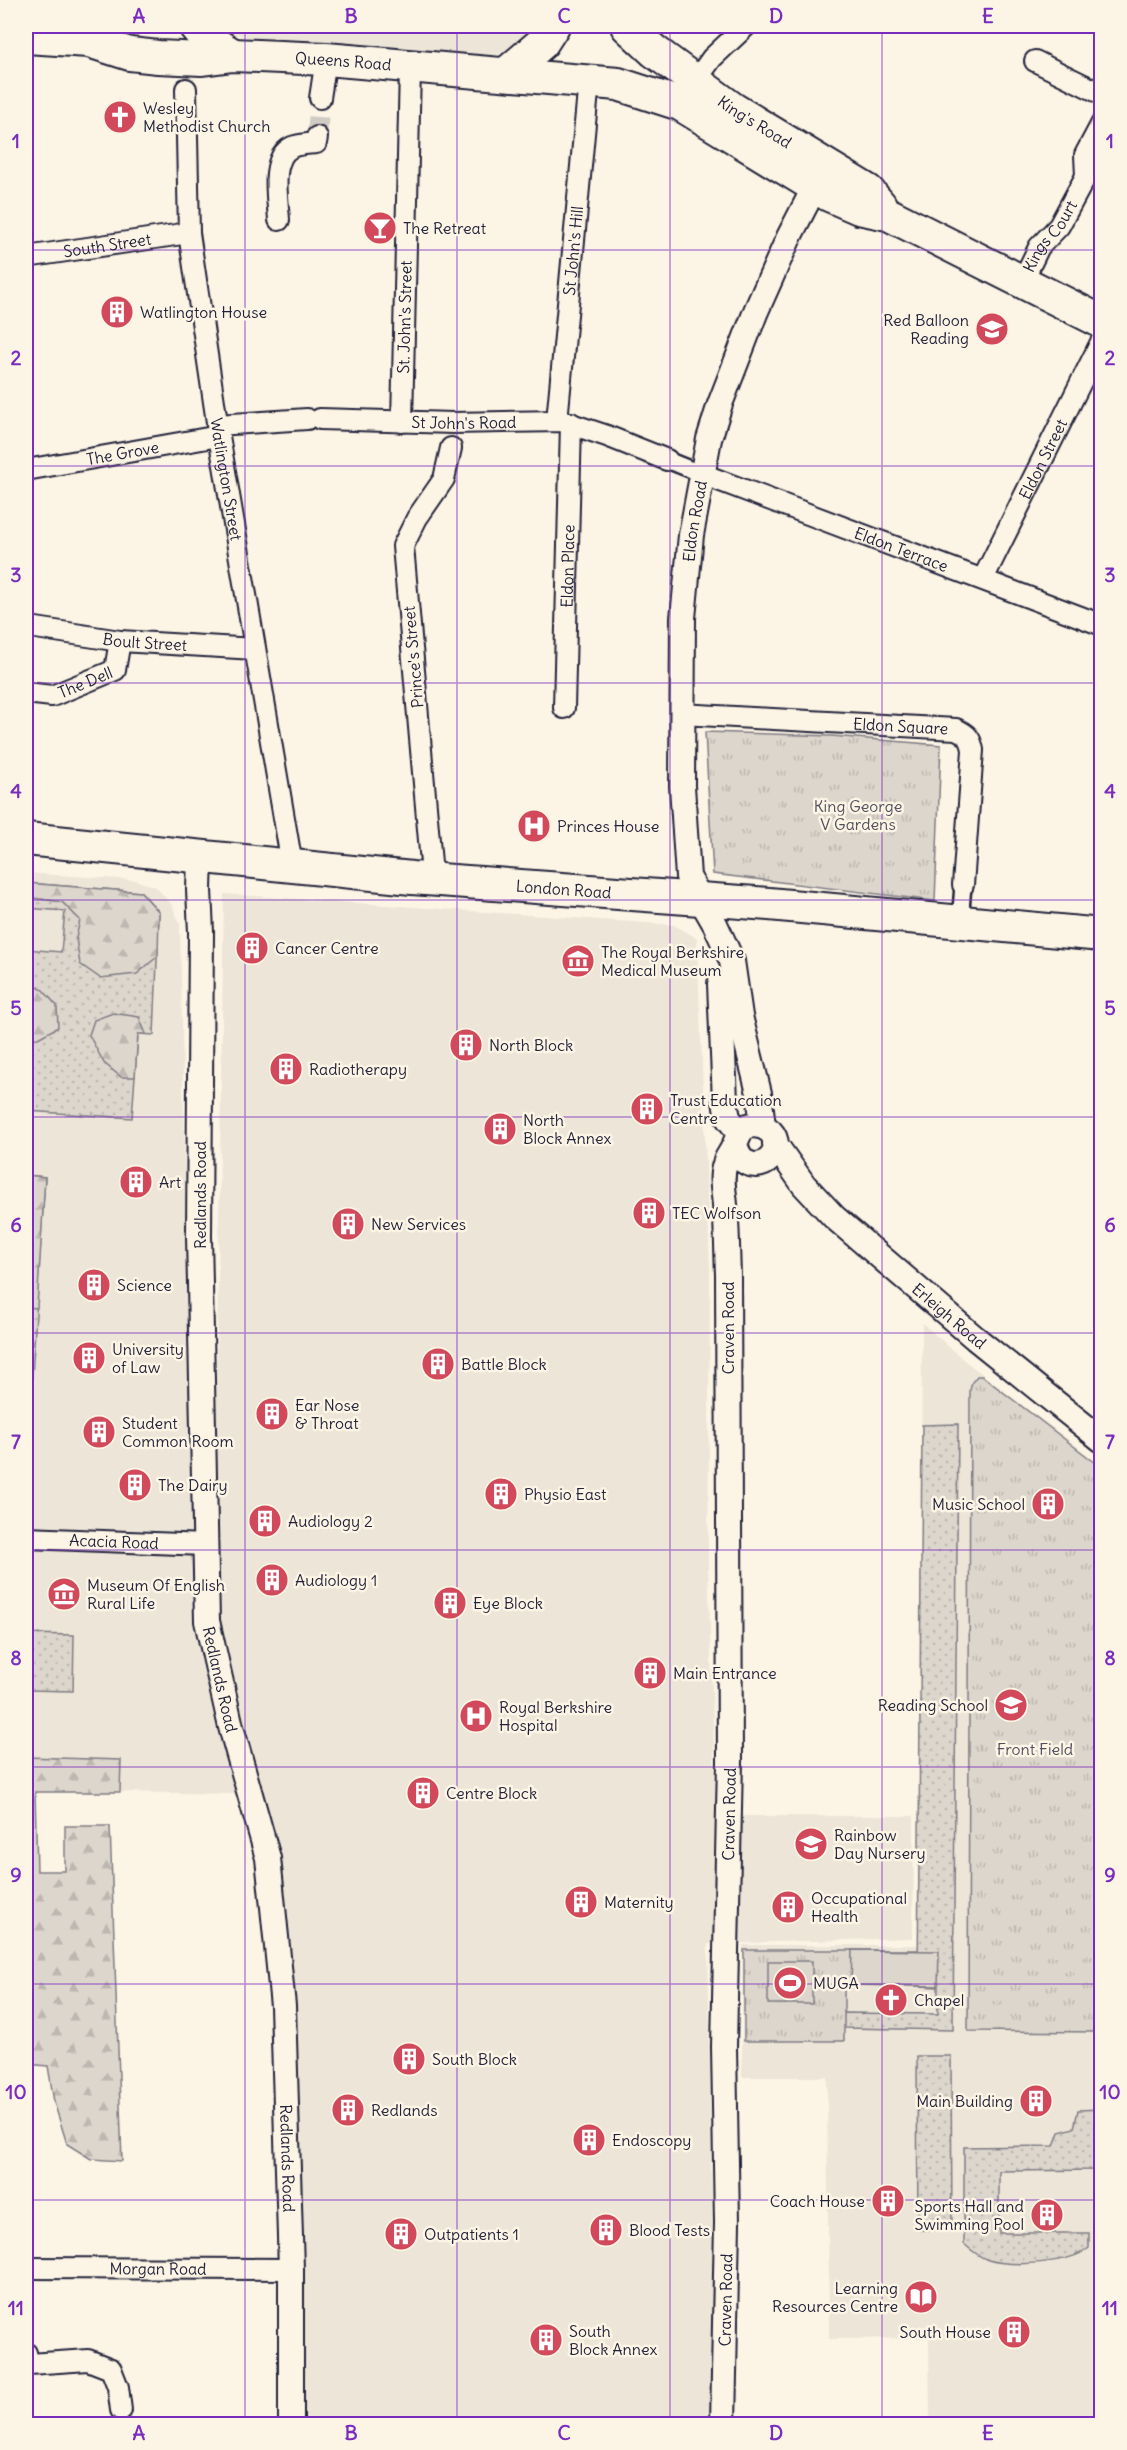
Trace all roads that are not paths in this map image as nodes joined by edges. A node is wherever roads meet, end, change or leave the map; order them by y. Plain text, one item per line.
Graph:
1 (195, 26) edge
2 (553, 26) edge
3 (627, 26) edge
4 (746, 26) edge
5 (101, 33) edge
6 (26, 37) edge
7 (233, 55) junction
8 (326, 59) junction
9 (1035, 61) dead end
10 (410, 68) junction
11 (507, 73) junction
12 (589, 81) junction
13 (186, 89) dead end
14 (687, 93) junction
15 (1101, 94) edge
16 (320, 98) tunnel mouth
17 (1101, 123) edge
18 (316, 137) dead end
19 (820, 176) junction
20 (279, 220) dead end
21 (189, 233) junction
22 (26, 257) edge
23 (1022, 282) junction
24 (1101, 322) edge
25 (1101, 340) edge
26 (402, 422) junction
27 (564, 422) junction
28 (218, 431) junction
29 (451, 448) dead end
30 (667, 460) joint
31 (26, 471) edge
32 (702, 474) junction
33 (983, 579) junction
34 (1101, 625) edge
35 (36, 628) dead end
36 (120, 641) junction
37 (255, 649) junction
38 (26, 693) edge
39 (564, 708) dead end
40 (681, 714) junction
41 (26, 839) edge
42 (200, 856) junction
43 (292, 865) junction
44 (430, 879) junction
45 (963, 885) joint
46 (700, 900) junction
47 (960, 923) junction
48 (720, 934) junction
49 (1101, 935) edge
50 (737, 1139) junction
51 (764, 1150) junction
52 (725, 1203) junction
53 (1101, 1440) edge
54 (26, 1538) edge
55 (205, 1545) junction
56 (26, 2268) edge
57 (291, 2269) junction
58 (27, 2365) edge
59 (121, 2410) dead end
60 (291, 2424) edge
61 (723, 2424) edge

1 - 7 main road
2 - 11 main road
3 - 14 main road, King's Road
4 - 14 street
5 - 6 main road, Queens Road
5 - 7 main road, Queens Road
7 - 8 main road, Queens Road
8 - 10 main road, Queens Road
8 - 16 street
9 - 15 street
10 - 11 main road, Queens Road
10 - 26 street, St. John's Street
11 - 12 main road, Queens Road
12 - 14 main road, Queens Road
12 - 27 street, St John's Hill
13 - 21 street, Watlington Street
14 - 19 main road, King's Road
17 - 23 street, Kings Court
18 - 20 street
19 - 23 main road, King's Road
19 - 32 street, Eldon Road
21 - 22 street, South Street
21 - 28 street, Watlington Street
23 - 24 main road, King's Road
25 - 33 street, Eldon Street
26 - 27 street, St John's Road
26 - 28 street, St John's Road
27 - 30 street, St John's Road
27 - 39 street, Eldon Place
28 - 31 street, The Grove
28 - 37 street, Watlington Street
29 - 44 street, Prince's Street
30 - 32 street, St John's Road
32 - 33 street, Eldon Terrace
32 - 40 street, Eldon Road
33 - 34 street, Eldon Terrace
35 - 36 street, Boult Street
36 - 37 street, Boult Street
36 - 38 street, The Dell
37 - 43 street, Watlington Street
40 - 45 street, Eldon Square
40 - 46 street, Eldon Road
41 - 42 main road, London Road
42 - 43 main road, London Road
42 - 55 street, Redlands Road
43 - 44 main road, London Road
44 - 46 main road, London Road
45 - 47 street, Eldon Square
46 - 47 main road, London Road
46 - 48 street
47 - 49 main road, London Road
48 - 50 street
48 - 51 street
50 - 51 street
50 - 51 street
50 - 52 street, Craven Road
51 - 52 street
51 - 53 street, Erleigh Road
52 - 61 street, Craven Road
54 - 55 street, Acacia Road
55 - 57 street, Redlands Road
56 - 57 street, Morgan Road
57 - 60 street, Redlands Road
58 - 59 street

